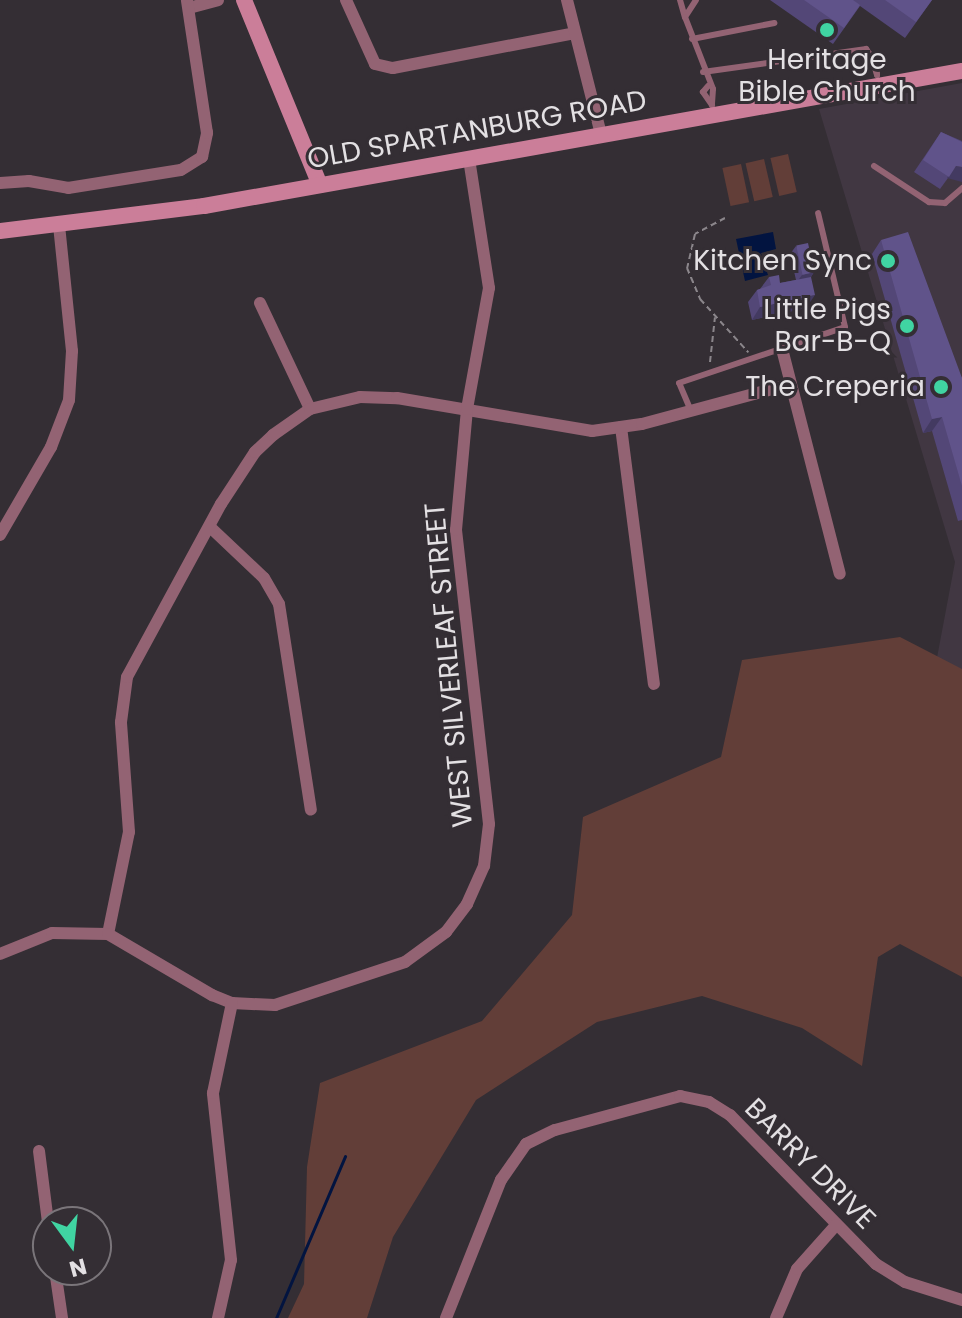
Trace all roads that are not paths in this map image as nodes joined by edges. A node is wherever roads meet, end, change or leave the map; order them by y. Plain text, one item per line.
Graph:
1 (218, 0) edge
2 (244, 0) edge
3 (346, 0) edge
4 (567, 0) edge
5 (680, 0) edge
6 (696, 0) edge
7 (188, 4) edge
8 (685, 17) junction
9 (774, 23) dead end
10 (575, 33) junction
11 (692, 39) junction
12 (962, 71) edge
13 (703, 72) junction
14 (878, 80) junction
15 (713, 110) junction
16 (601, 134) junction
17 (469, 159) junction
18 (874, 166) dead end
19 (0, 183) edge
20 (320, 185) junction
21 (962, 188) edge
22 (818, 213) dead end
23 (59, 226) junction
24 (0, 231) edge
25 (260, 303) dead end
26 (781, 345) junction
27 (791, 384) junction
28 (310, 409) junction
29 (467, 409) junction
30 (691, 411) junction
31 (621, 427) junction
32 (210, 527) junction
33 (0, 535) edge
34 (840, 574) dead end
35 (654, 684) dead end
36 (311, 810) dead end
37 (108, 934) junction
38 (0, 954) edge
39 (232, 1003) junction
40 (39, 1151) dead end
41 (46, 1206) edge
42 (836, 1225) junction
43 (57, 1286) edge
44 (962, 1300) edge
45 (62, 1318) edge
46 (218, 1318) edge
47 (446, 1318) edge
48 (776, 1318) edge

1 - 7 street
2 - 20 street
3 - 10 street
4 - 10 street
5 - 8 lane
6 - 8 lane
7 - 19 street
8 - 11 lane
9 - 11 lane
10 - 16 street
11 - 13 lane
12 - 14 street, OLD SPARTANBURG ROAD
13 - 14 lane
13 - 15 lane
14 - 15 street, OLD SPARTANBURG ROAD
15 - 16 street, OLD SPARTANBURG ROAD
16 - 17 street, OLD SPARTANBURG ROAD
17 - 20 street, OLD SPARTANBURG ROAD
17 - 29 street, WEST SILVERLEAF STREET
18 - 21 lane
20 - 23 street, OLD SPARTANBURG ROAD
22 - 26 lane
23 - 24 street, OLD SPARTANBURG ROAD
23 - 33 street
25 - 28 street
26 - 27 street
26 - 30 lane
27 - 30 street
27 - 34 street
28 - 29 street
28 - 32 street
29 - 31 street
29 - 39 street, WEST SILVERLEAF STREET
30 - 31 street
31 - 35 street
32 - 36 street
32 - 37 street
37 - 38 street
37 - 39 street, WEST SILVERLEAF STREET
39 - 46 street
40 - 41 street
42 - 44 street, BARRY DRIVE
42 - 47 street, BARRY DRIVE
42 - 48 street
43 - 45 street

